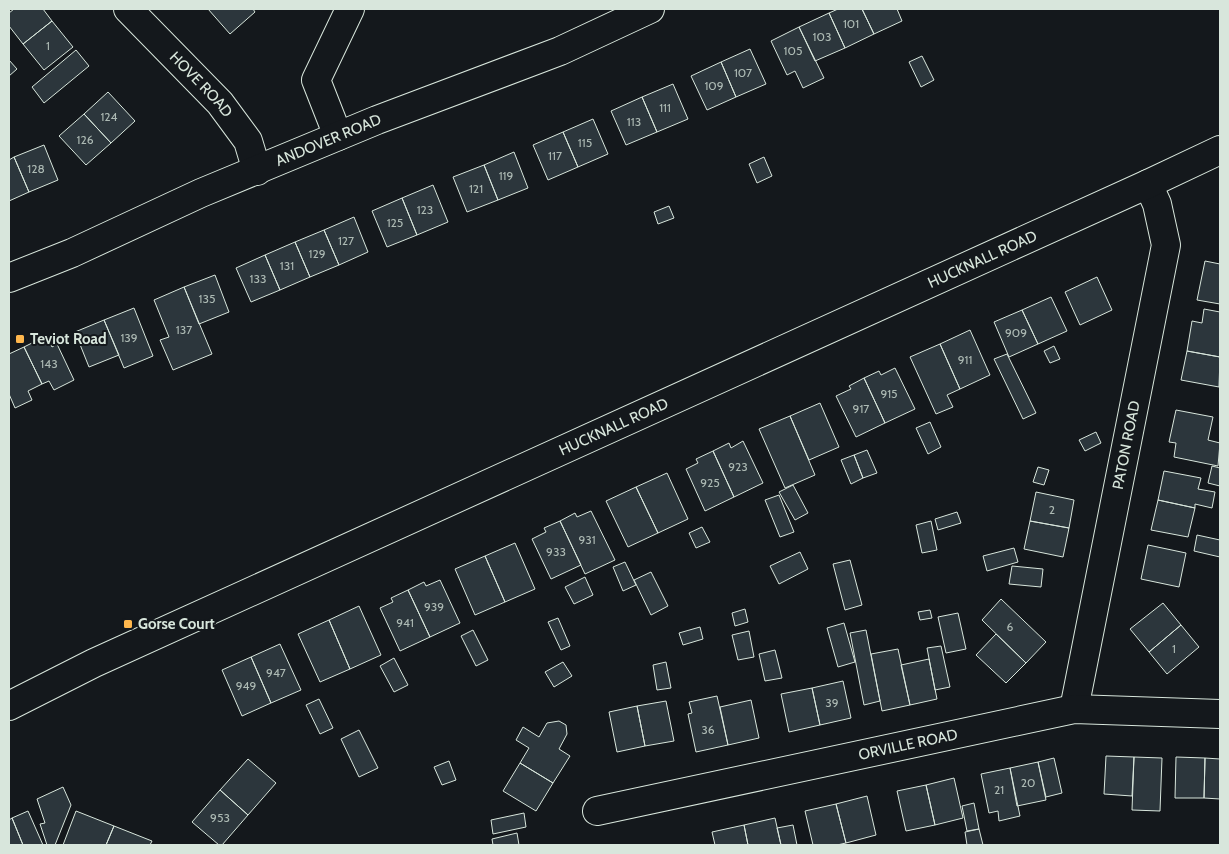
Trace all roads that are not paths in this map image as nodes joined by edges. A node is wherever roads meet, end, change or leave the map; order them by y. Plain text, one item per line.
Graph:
1 (128, 9) edge
2 (350, 9) edge
3 (650, 9) edge
4 (338, 136) junction
5 (1220, 150) edge
6 (256, 171) junction
7 (1148, 184) junction
8 (9, 278) edge
9 (9, 706) edge
10 (1074, 709) junction
11 (1220, 714) edge
12 (597, 811) dead end

1 - 6 street, HOVE ROAD
2 - 4 street
3 - 4 street, ANDOVER ROAD
4 - 6 street, ANDOVER ROAD
5 - 7 street, HUCKNALL ROAD
6 - 8 street, ANDOVER ROAD
7 - 9 street, HUCKNALL ROAD
7 - 10 street, PATON ROAD
10 - 11 street, ORVILLE ROAD
10 - 12 street, ORVILLE ROAD

